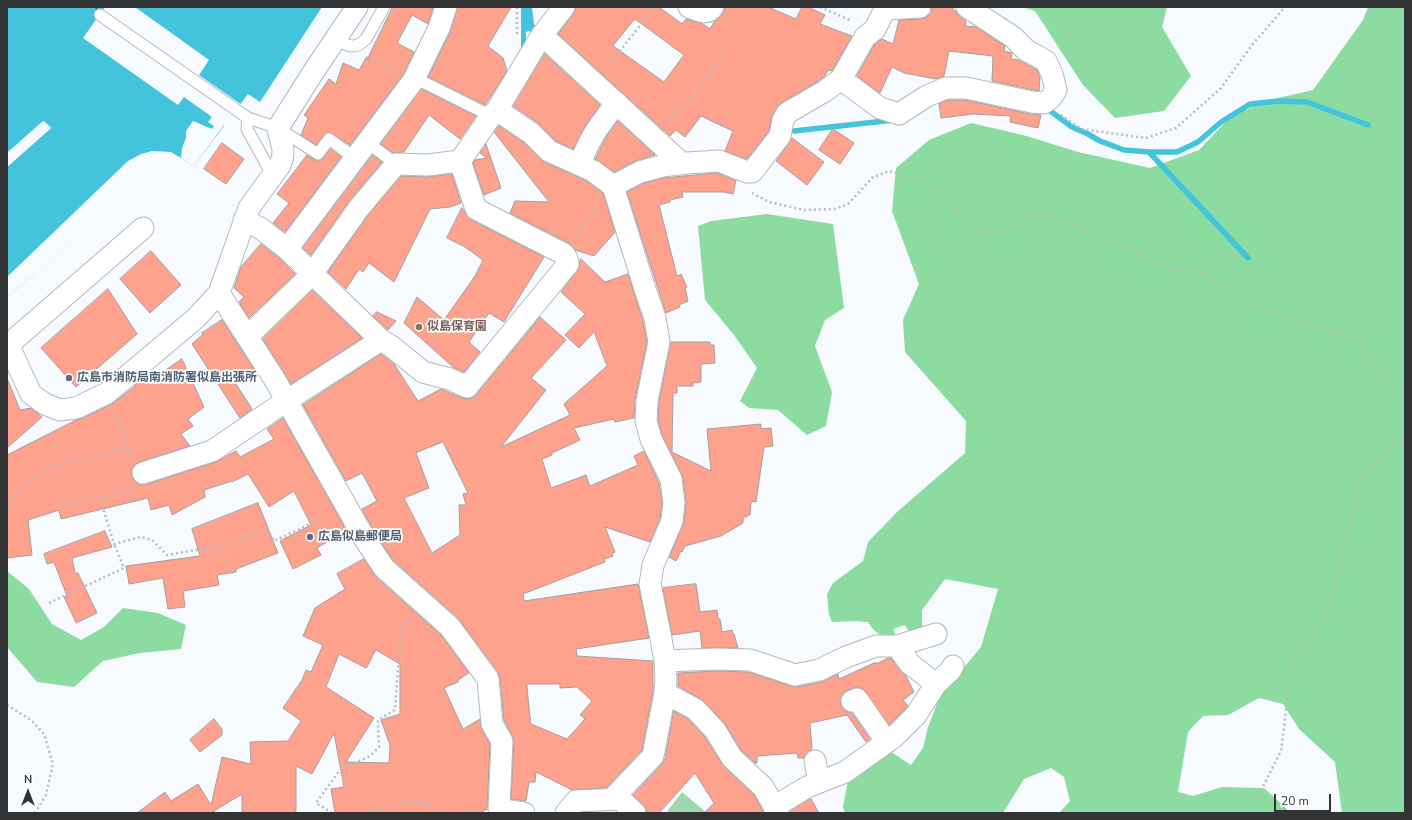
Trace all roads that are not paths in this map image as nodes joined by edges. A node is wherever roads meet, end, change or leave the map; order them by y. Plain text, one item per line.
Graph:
1 (357, 7) edge
2 (384, 7) edge
3 (446, 7) edge
4 (564, 7) edge
5 (689, 7) edge
6 (713, 7) edge
7 (920, 7) edge
8 (967, 7) edge
9 (100, 14) dead end
10 (542, 35) junction
11 (336, 38) junction
12 (841, 78) junction
13 (414, 79) junction
14 (617, 103) junction
15 (494, 113) junction
16 (248, 118) junction
17 (278, 128) junction
18 (361, 150) junction
19 (460, 161) junction
20 (396, 164) junction
21 (681, 164) junction
22 (581, 165) junction
23 (275, 173) junction
24 (612, 186) junction
25 (244, 220) junction
26 (143, 228) dead end
27 (287, 249) junction
28 (312, 274) junction
29 (219, 293) junction
30 (247, 337) junction
31 (381, 340) junction
32 (8, 343) edge
33 (286, 401) junction
34 (143, 473) road end
35 (936, 634) dead end
36 (897, 646) junction
37 (665, 661) junction
38 (952, 666) dead end
39 (936, 684) junction
40 (665, 693) junction
41 (865, 702) dead end
42 (887, 742) junction
43 (857, 753) dead end
44 (815, 761) dead end
45 (843, 772) junction
46 (819, 782) junction
47 (612, 799) junction
48 (776, 810) edge
49 (524, 813) edge
50 (566, 813) edge
51 (635, 813) edge

1 - 11 street
2 - 11 lane
3 - 13 street
4 - 10 street
5 - 6 street
7 - 12 street
8 - 12 street
9 - 16 lane
10 - 14 street
10 - 15 street
11 - 17 street
12 - 21 street
13 - 15 lane
13 - 18 street
14 - 21 street
14 - 22 street
15 - 19 street
15 - 22 street
16 - 17 lane
16 - 23 lane
17 - 18 lane
17 - 23 street
18 - 20 lane
18 - 27 street
19 - 20 street
19 - 31 street
20 - 28 street
21 - 24 street
22 - 24 street
23 - 25 street
24 - 37 street
25 - 27 street
25 - 29 street
26 - 32 street
27 - 28 street
28 - 30 street
28 - 31 street
29 - 30 street
29 - 32 street
30 - 33 street
31 - 33 street
33 - 34 street
33 - 49 street
35 - 36 street
36 - 37 street
36 - 39 street
37 - 40 street
38 - 39 street
39 - 42 street
40 - 47 street
40 - 48 street
41 - 42 street
42 - 45 street
43 - 45 street
44 - 46 street
45 - 46 street
46 - 48 street
47 - 50 street
47 - 51 street

